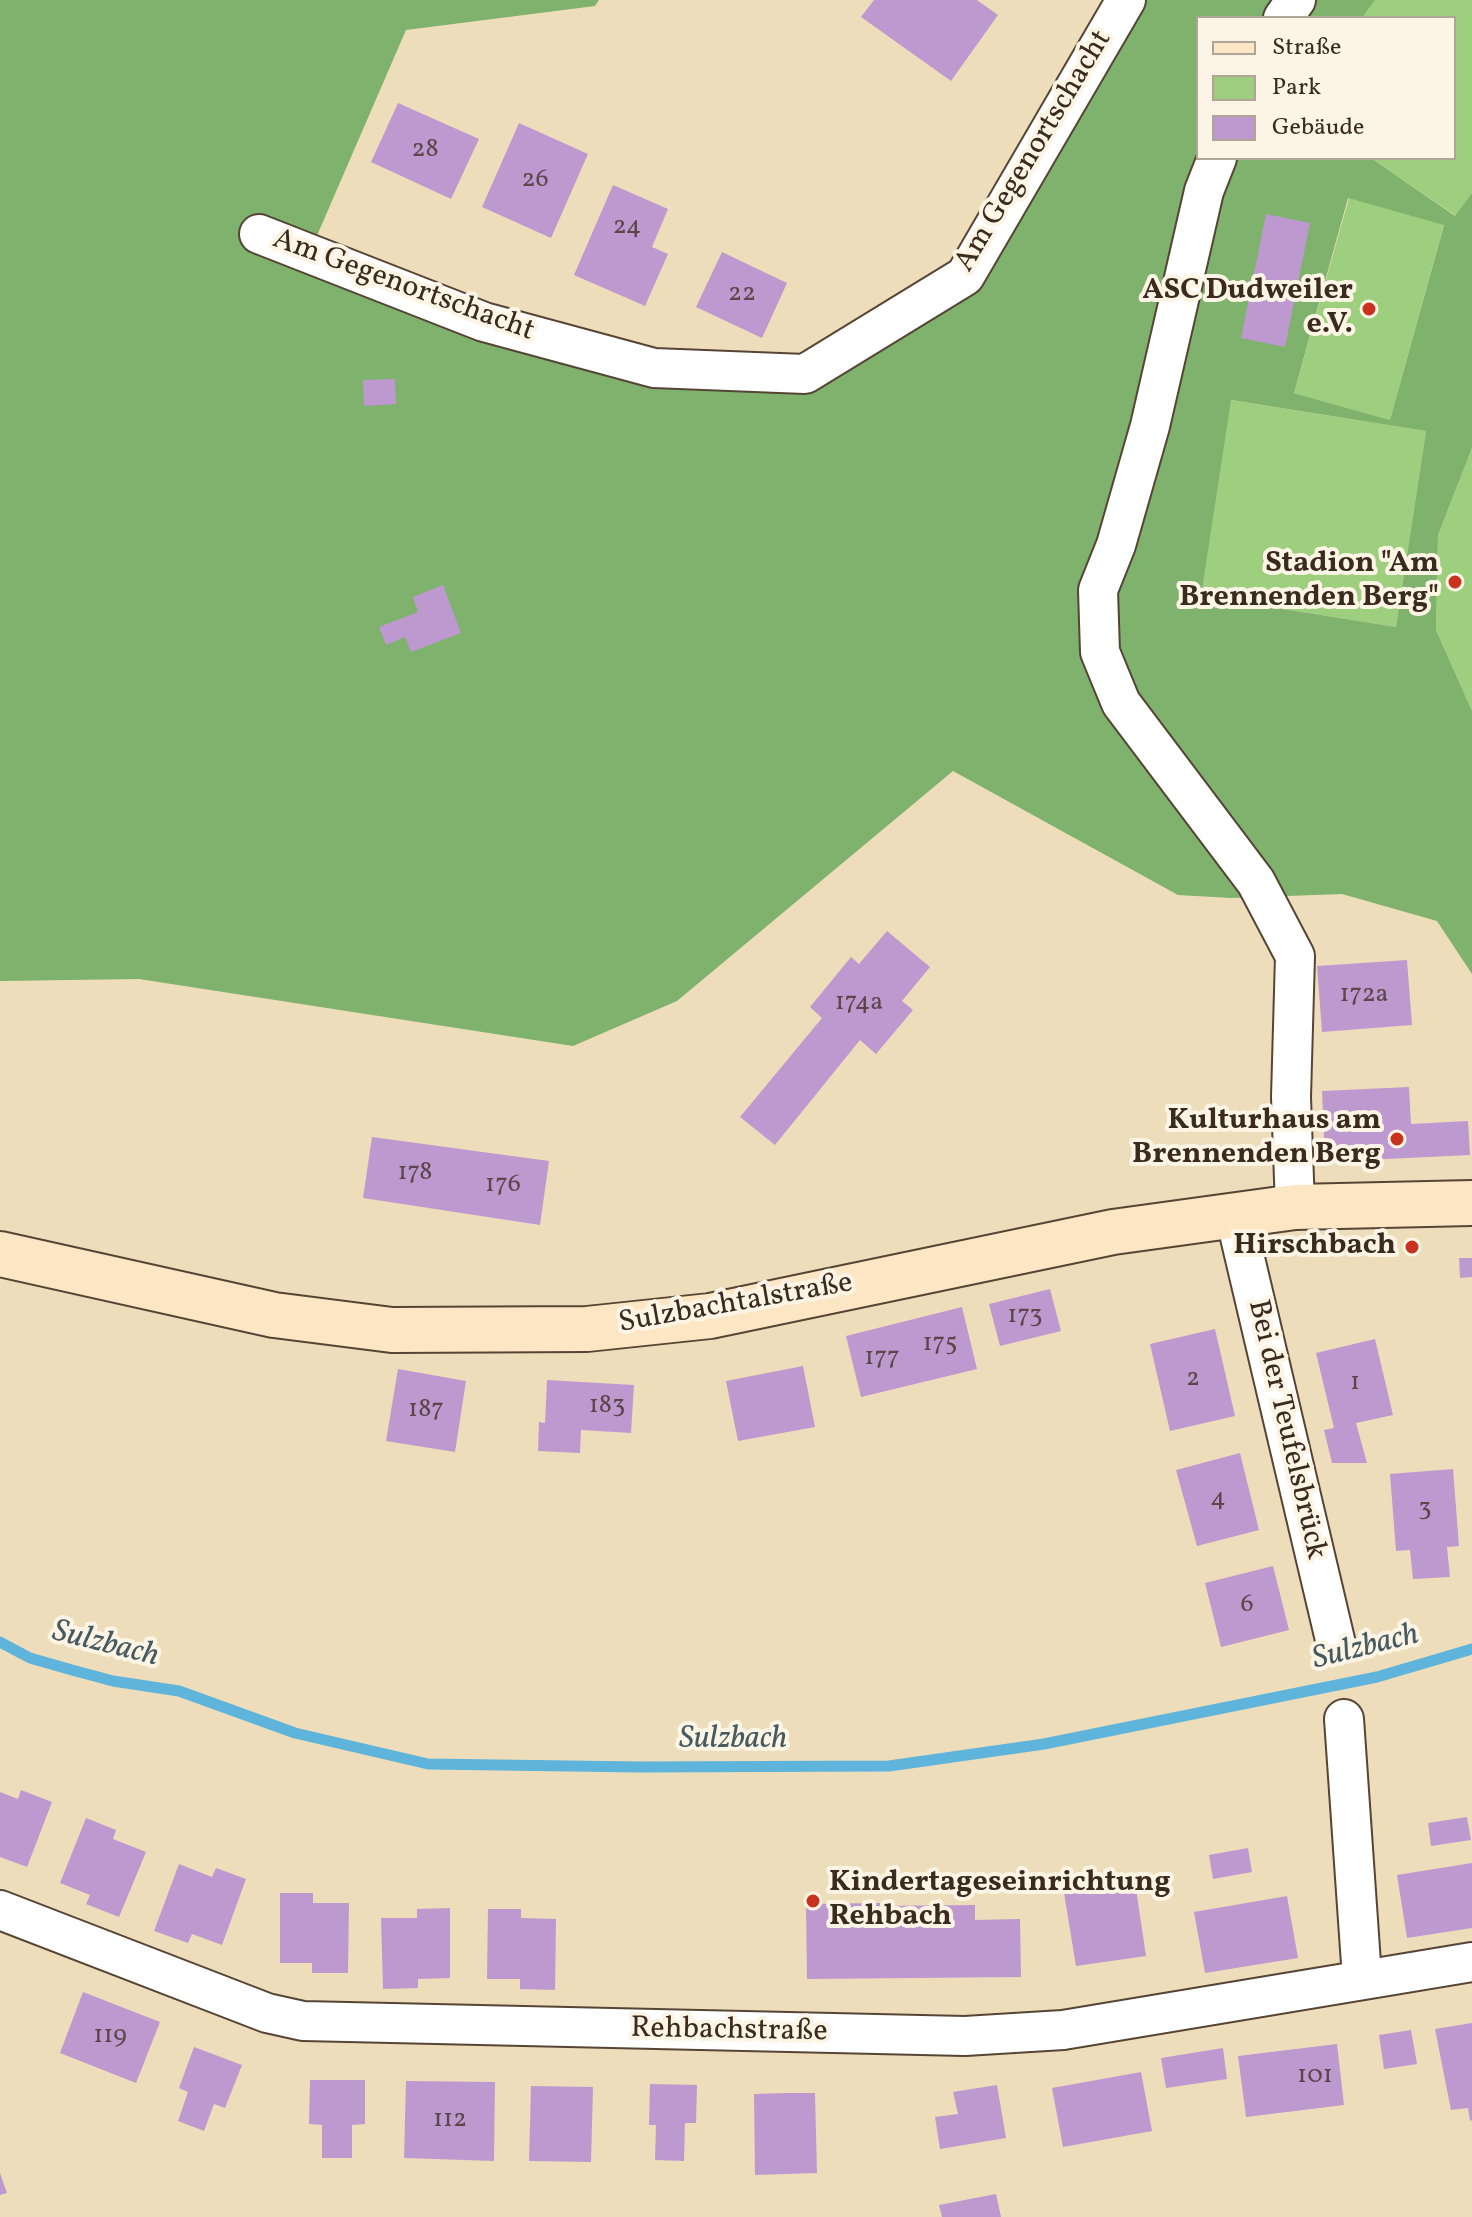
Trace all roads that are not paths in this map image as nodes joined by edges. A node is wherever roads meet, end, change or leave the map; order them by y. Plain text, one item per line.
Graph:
1 (1126, 0) edge
2 (1216, 160) edge
3 (259, 234) dead end
4 (1472, 1203) edge
5 (1295, 1207) junction
6 (1235, 1216) junction
7 (5, 1265) edge
8 (1336, 1644) dead end
9 (1344, 1719) dead end
10 (0, 1910) edge
11 (1472, 1962) edge
12 (1362, 1978) junction

1 - 3 street, Am Gegenortschacht
2 - 5 street
4 - 5 main road, Sulzbachtalstraße
5 - 6 main road, Sulzbachtalstraße
6 - 7 main road, Sulzbachtalstraße
6 - 8 street, Bei der Teufelsbrück
9 - 12 street
10 - 12 street, Rehbachstraße
11 - 12 street, Rehbachstraße

